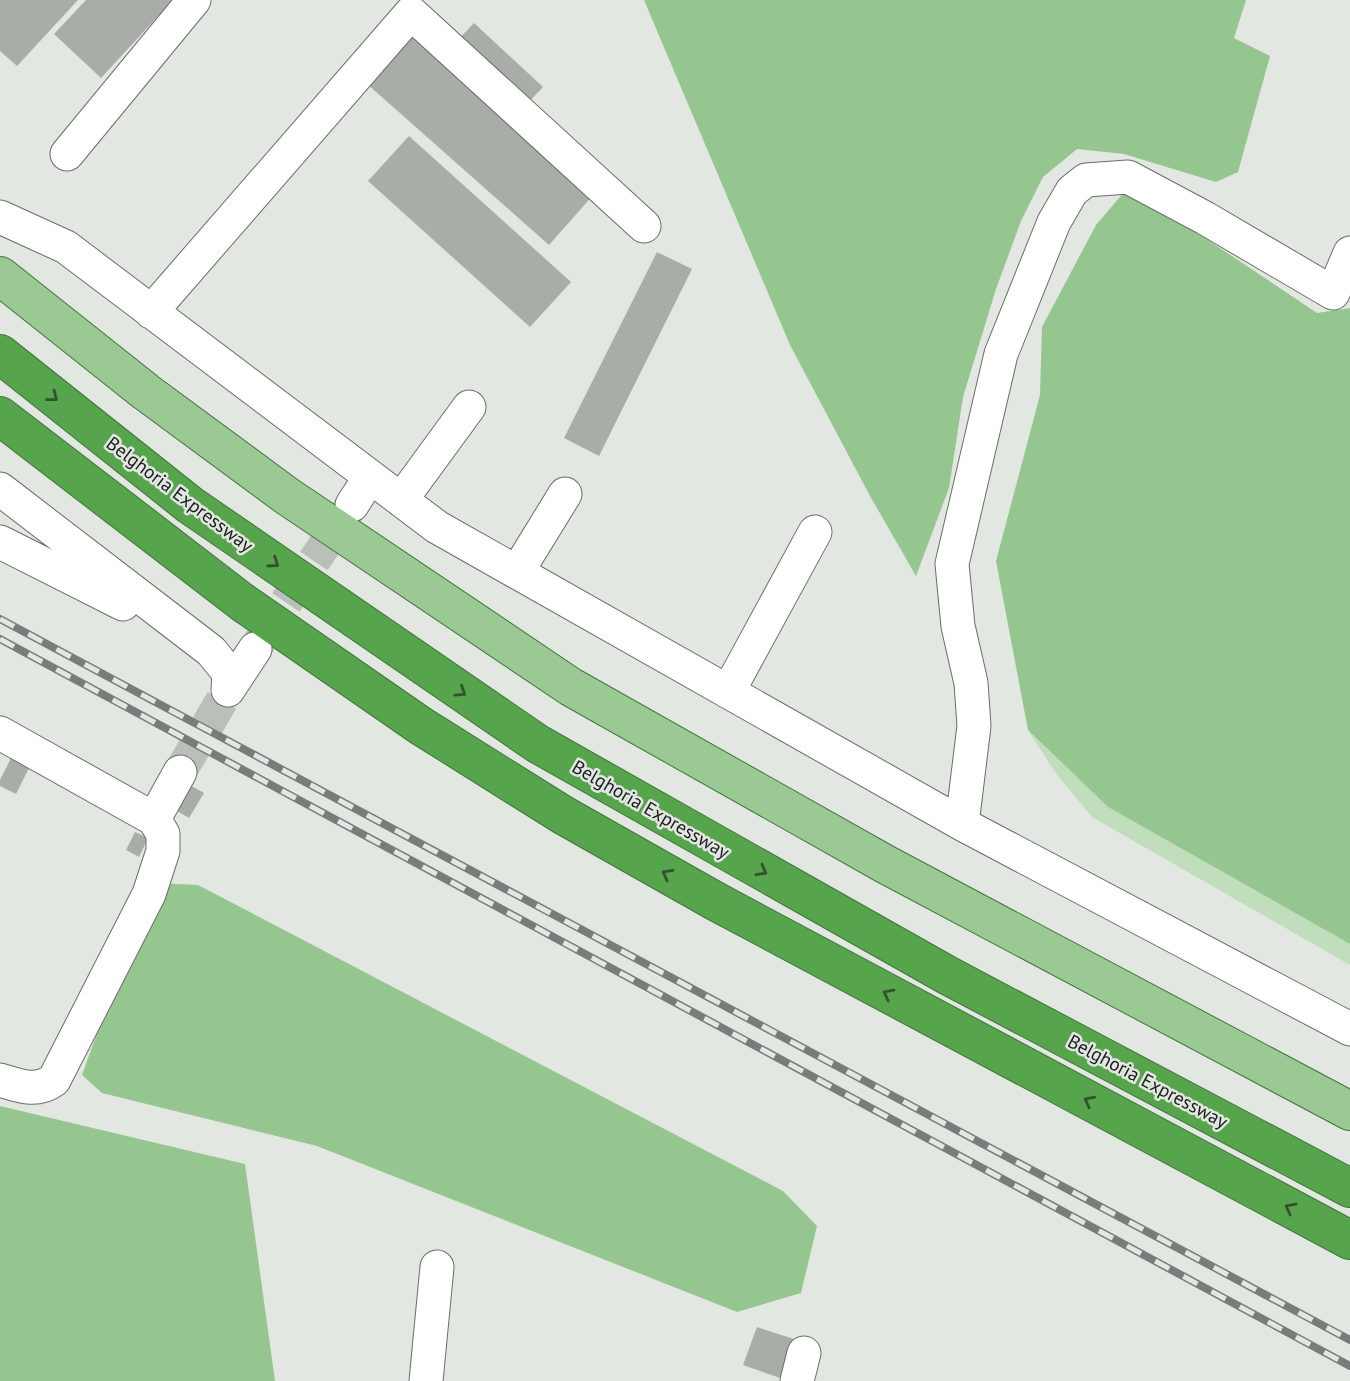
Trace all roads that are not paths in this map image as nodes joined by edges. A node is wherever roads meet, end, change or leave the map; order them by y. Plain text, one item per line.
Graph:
1 (194, 0) edge
2 (416, 7) edge
3 (67, 153) dead end
4 (0, 217) edge
5 (644, 226) dead end
6 (1350, 253) edge
7 (0, 276) edge
8 (1342, 296) edge
9 (151, 312) junction
10 (0, 354) edge
11 (469, 407) dead end
12 (0, 416) edge
13 (370, 477) junction
14 (0, 489) edge
15 (565, 494) dead end
16 (401, 500) junction
17 (352, 505) tunnel mouth
18 (815, 532) dead end
19 (0, 542) edge
20 (517, 572) junction
21 (194, 639) junction
22 (255, 649) tunnel mouth
23 (729, 692) junction
24 (0, 733) edge
25 (180, 772) tunnel mouth
26 (154, 819) junction
27 (962, 824) junction
28 (1350, 1029) edge
29 (0, 1080) edge
30 (1350, 1111) edge
31 (1350, 1188) edge
32 (1350, 1240) edge
33 (437, 1268) dead end
34 (426, 1381) edge

1 - 3 street
2 - 5 street
2 - 9 street
4 - 9 street
6 - 8 street
7 - 30 main road
8 - 27 street
9 - 13 street
10 -> 31 highway, Belghoria Expressway
11 - 16 street
32 -> 12 highway
13 - 16 street
13 - 17 street
14 - 21 street
15 - 20 street
16 - 20 street
18 - 23 street
19 - 21 street
20 - 23 street
21 - 22 street
23 - 27 street
24 - 26 street
25 - 26 street
26 - 29 street
27 - 28 street
33 - 34 street

